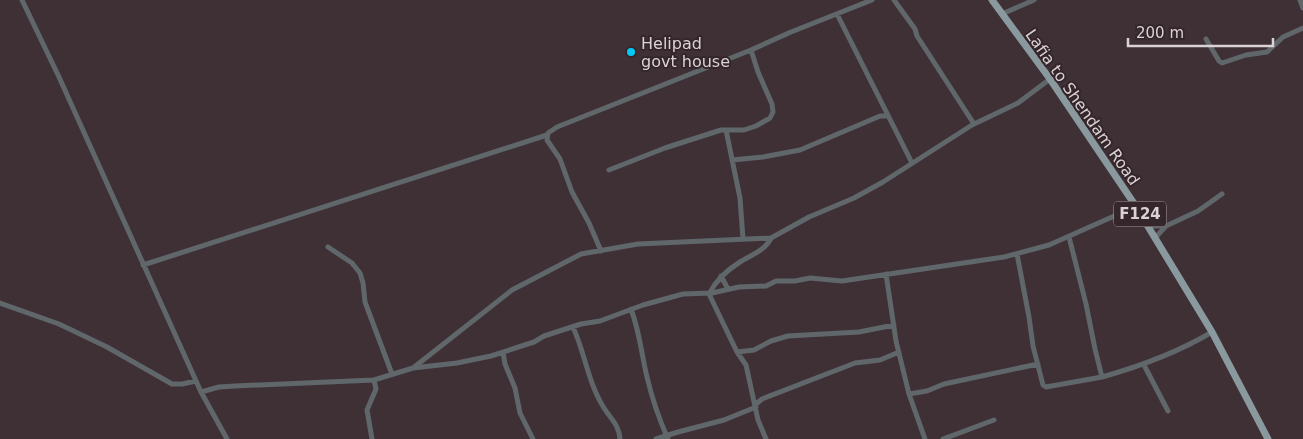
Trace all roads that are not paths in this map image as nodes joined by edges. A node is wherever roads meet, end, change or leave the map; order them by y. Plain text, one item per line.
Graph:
1 (22, 0) edge
2 (872, 0) edge
3 (894, 0) edge
4 (992, 0) edge
5 (1034, 0) edge
6 (1300, 0) edge
7 (1303, 8) edge
8 (837, 14) junction
9 (1002, 14) junction
10 (1303, 28) edge
11 (1206, 39) dead end
12 (751, 50) junction
13 (1050, 79) junction
14 (884, 108) junction
15 (880, 116) junction
16 (888, 116) junction
17 (974, 124) junction
18 (726, 130) junction
19 (547, 135) junction
20 (732, 160) junction
21 (912, 163) junction
22 (609, 170) dead end
23 (1222, 194) dead end
24 (1135, 206) junction
25 (1148, 226) junction
26 (1166, 226) junction
27 (1069, 237) junction
28 (771, 238) junction
29 (1155, 238) junction
30 (743, 239) junction
31 (328, 247) dead end
32 (601, 250) junction
33 (1017, 254) junction
34 (143, 265) junction
35 (886, 274) junction
36 (721, 276) junction
37 (728, 289) junction
38 (709, 294) junction
39 (0, 303) edge
40 (631, 309) junction
41 (894, 324) junction
42 (573, 327) junction
43 (1212, 332) junction
44 (503, 352) junction
45 (737, 352) junction
46 (899, 352) junction
47 (1038, 364) junction
48 (1144, 365) junction
49 (413, 368) junction
50 (392, 374) junction
51 (1102, 377) junction
52 (374, 380) junction
53 (196, 381) junction
54 (201, 392) junction
55 (909, 394) junction
56 (756, 406) junction
57 (1168, 412) dead end
58 (994, 420) dead end
59 (667, 437) edge
60 (226, 439) edge
61 (372, 439) edge
62 (534, 439) edge
63 (620, 439) edge
64 (656, 439) edge
65 (766, 439) edge
66 (925, 439) edge
67 (943, 439) edge
68 (1268, 439) edge

1 - 34 street
2 - 8 street
3 - 17 street
4 - 9 main road, Lafia to Shendam Road / F124
5 - 9 street
6 - 7 street
8 - 12 street
8 - 14 street
9 - 13 main road, Lafia to Shendam Road / F124
10 - 11 street
12 - 18 street
12 - 19 street
13 - 17 street
13 - 24 main road, Lafia to Shendam Road / F124
14 - 15 street
14 - 16 street
15 - 16 street
15 - 20 street
16 - 21 street
17 - 21 street
18 - 20 street
18 - 22 street
19 - 32 street
19 - 34 street
20 - 30 street
21 - 28 street
23 - 26 street
24 - 25 main road, Lafia to Shendam Road / F124
24 - 27 street
25 - 26 street
25 - 29 main road, Lafia to Shendam Road / F124
26 - 29 street
27 - 33 street
27 - 51 street
28 - 30 street
28 - 36 street
29 - 43 main road, Lafia to Shendam Road / F124
30 - 32 street
31 - 50 street
32 - 49 street
33 - 35 street
33 - 47 street
34 - 53 street
35 - 37 street
35 - 41 street
36 - 37 street
36 - 38 street
37 - 38 street
38 - 40 street
38 - 45 street
39 - 53 street
40 - 42 street
40 - 59 street
41 - 45 street
41 - 46 street
42 - 44 street
42 - 63 street
43 - 48 street
43 - 68 main road, Lafia to Shendam Road / F124
44 - 49 street
44 - 62 street
45 - 56 street
46 - 55 street
46 - 56 street
47 - 51 street
47 - 55 street
48 - 51 street
48 - 57 street
49 - 50 street
50 - 52 street
52 - 54 street
52 - 61 street
53 - 54 street
54 - 60 street
55 - 66 street
56 - 59 street
56 - 65 street
58 - 67 street
59 - 64 street

